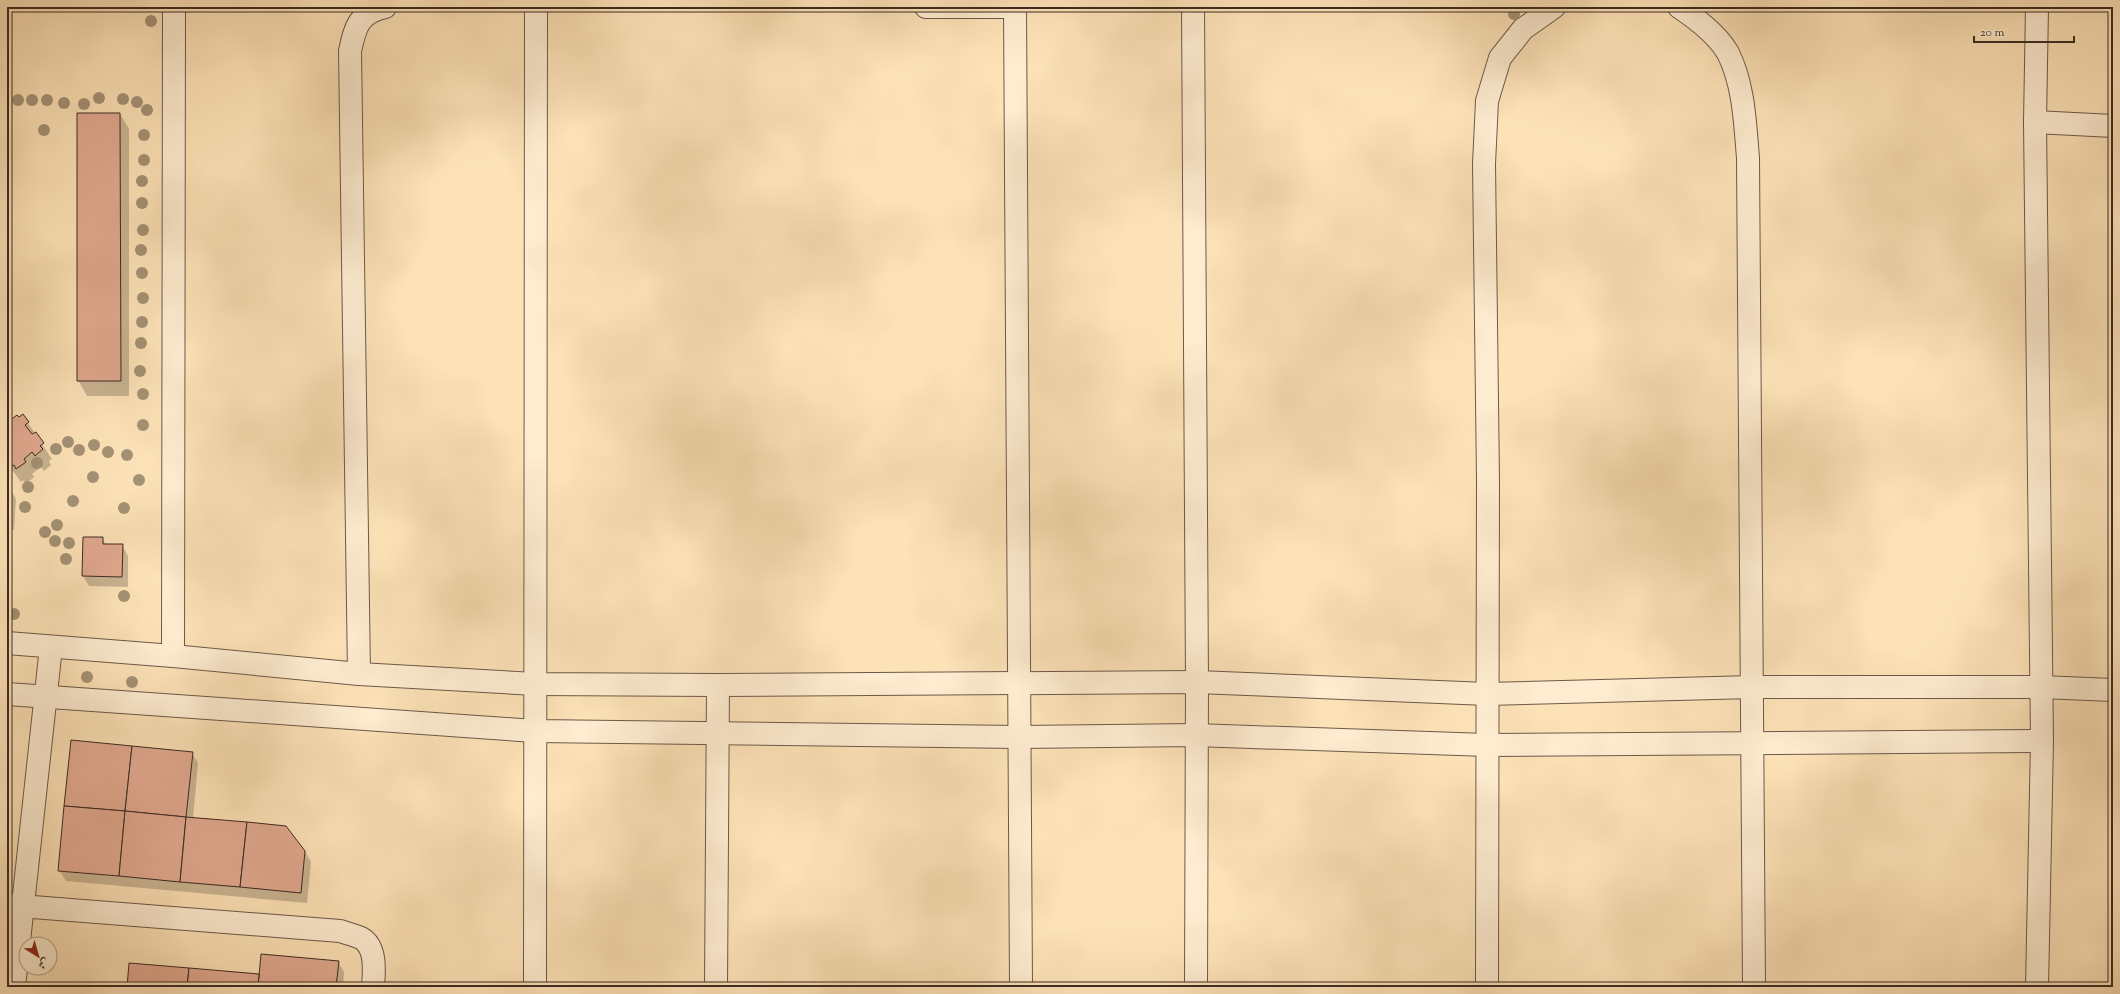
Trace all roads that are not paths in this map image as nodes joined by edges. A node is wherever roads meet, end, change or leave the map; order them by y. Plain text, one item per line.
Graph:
1 (174, 7) edge
2 (385, 7) edge
3 (536, 7) edge
4 (926, 7) edge
5 (1010, 7) edge
6 (1014, 7) edge
7 (1193, 7) edge
8 (1554, 7) edge
9 (1679, 7) edge
10 (2037, 7) edge
11 (2035, 122) junction
12 (2113, 126) edge
13 (7, 643) edge
14 (51, 647) junction
15 (173, 656) junction
16 (359, 674) junction
17 (1018, 682) junction
18 (1197, 682) junction
19 (535, 684) junction
20 (718, 685) junction
21 (1753, 687) junction
22 (2041, 687) junction
23 (2113, 690) edge
24 (7, 694) edge
25 (1487, 694) junction
26 (46, 697) junction
27 (535, 731) junction
28 (717, 733) junction
29 (1195, 735) junction
30 (1020, 737) junction
31 (2042, 741) junction
32 (1753, 743) junction
33 (1487, 745) junction
34 (15, 906) edge
35 (14, 987) edge
36 (372, 987) edge
37 (535, 987) edge
38 (716, 987) edge
39 (1021, 987) edge
40 (1196, 987) edge
41 (1487, 987) edge
42 (1754, 987) edge
43 (2037, 987) edge

1 - 15 street
2 - 16 street
3 - 19 street
4 - 5 street
6 - 17 street
7 - 18 street
8 - 25 street
9 - 21 street
10 - 11 street
11 - 12 street
11 - 22 street
13 - 14 street
14 - 15 street
14 - 26 street
15 - 16 street
16 - 19 street
17 - 18 street
17 - 20 street
17 - 30 street
18 - 25 street
18 - 29 street
19 - 20 street
19 - 27 street
20 - 28 street
21 - 22 street
21 - 25 street
21 - 32 street
22 - 23 street
22 - 31 street
24 - 26 street
25 - 33 street
26 - 27 street
26 - 34 street
27 - 28 street
27 - 37 street
28 - 30 street
28 - 38 street
29 - 30 street
29 - 33 street
29 - 40 street
30 - 39 street
31 - 32 street
31 - 43 street
32 - 33 street
32 - 42 street
33 - 41 street
34 - 35 street
34 - 36 street

